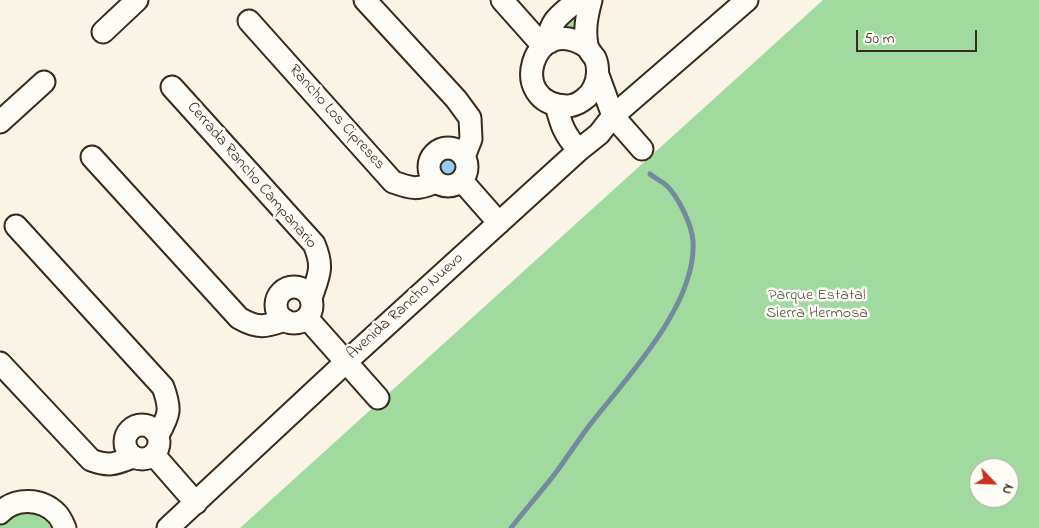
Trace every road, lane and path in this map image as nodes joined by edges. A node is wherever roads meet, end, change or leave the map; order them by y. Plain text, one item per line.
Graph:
1 (137, 0) edge
2 (365, 0) edge
3 (502, 0) edge
4 (578, 0) edge
5 (591, 0) edge
6 (747, 0) edge
7 (249, 21) dead end
8 (103, 32) dead end
9 (547, 44) junction
10 (587, 47) junction
11 (598, 75) junction
12 (44, 82) dead end
13 (172, 87) dead end
14 (556, 105) junction
15 (613, 116) junction
16 (0, 122) edge
17 (642, 149) dead end
18 (579, 150) junction
19 (92, 157) dead end
20 (464, 157) junction
21 (462, 181) junction
22 (436, 182) junction
23 (499, 223) junction
24 (16, 226) dead end
25 (309, 308) junction
26 (285, 320) junction
27 (346, 362) junction
28 (0, 363) edge
29 (378, 398) dead end
30 (156, 445) junction
31 (133, 457) junction
32 (196, 502) junction
33 (1, 510) edge
34 (65, 528) edge
35 (168, 528) edge

1 - 8 street
2 - 20 street
3 - 9 street
4 - 9 street
5 - 10 street
6 - 15 street, Avenida Rancho Nuevo
7 - 22 street, Rancho Los Cipreses
9 - 10 street
9 - 14 street
10 - 11 street
11 - 14 street
11 - 15 street
12 - 16 street
13 - 25 street, Cerrada Rancho Campanario
14 - 18 street
15 - 17 street
15 - 18 street, Avenida Rancho Nuevo
18 - 23 street, Avenida Rancho Nuevo
19 - 26 street
20 - 21 street
20 - 22 street
21 - 22 street, Rancho Los Cipreses
21 - 23 street
23 - 27 street, Avenida Rancho Nuevo
24 - 30 street
25 - 26 street
25 - 26 street
25 - 27 street
27 - 29 street
27 - 32 street, Avenida Rancho Nuevo
28 - 31 street
30 - 31 street
30 - 31 street
30 - 32 street
32 - 35 street, Avenida Rancho Nuevo
33 - 34 street

